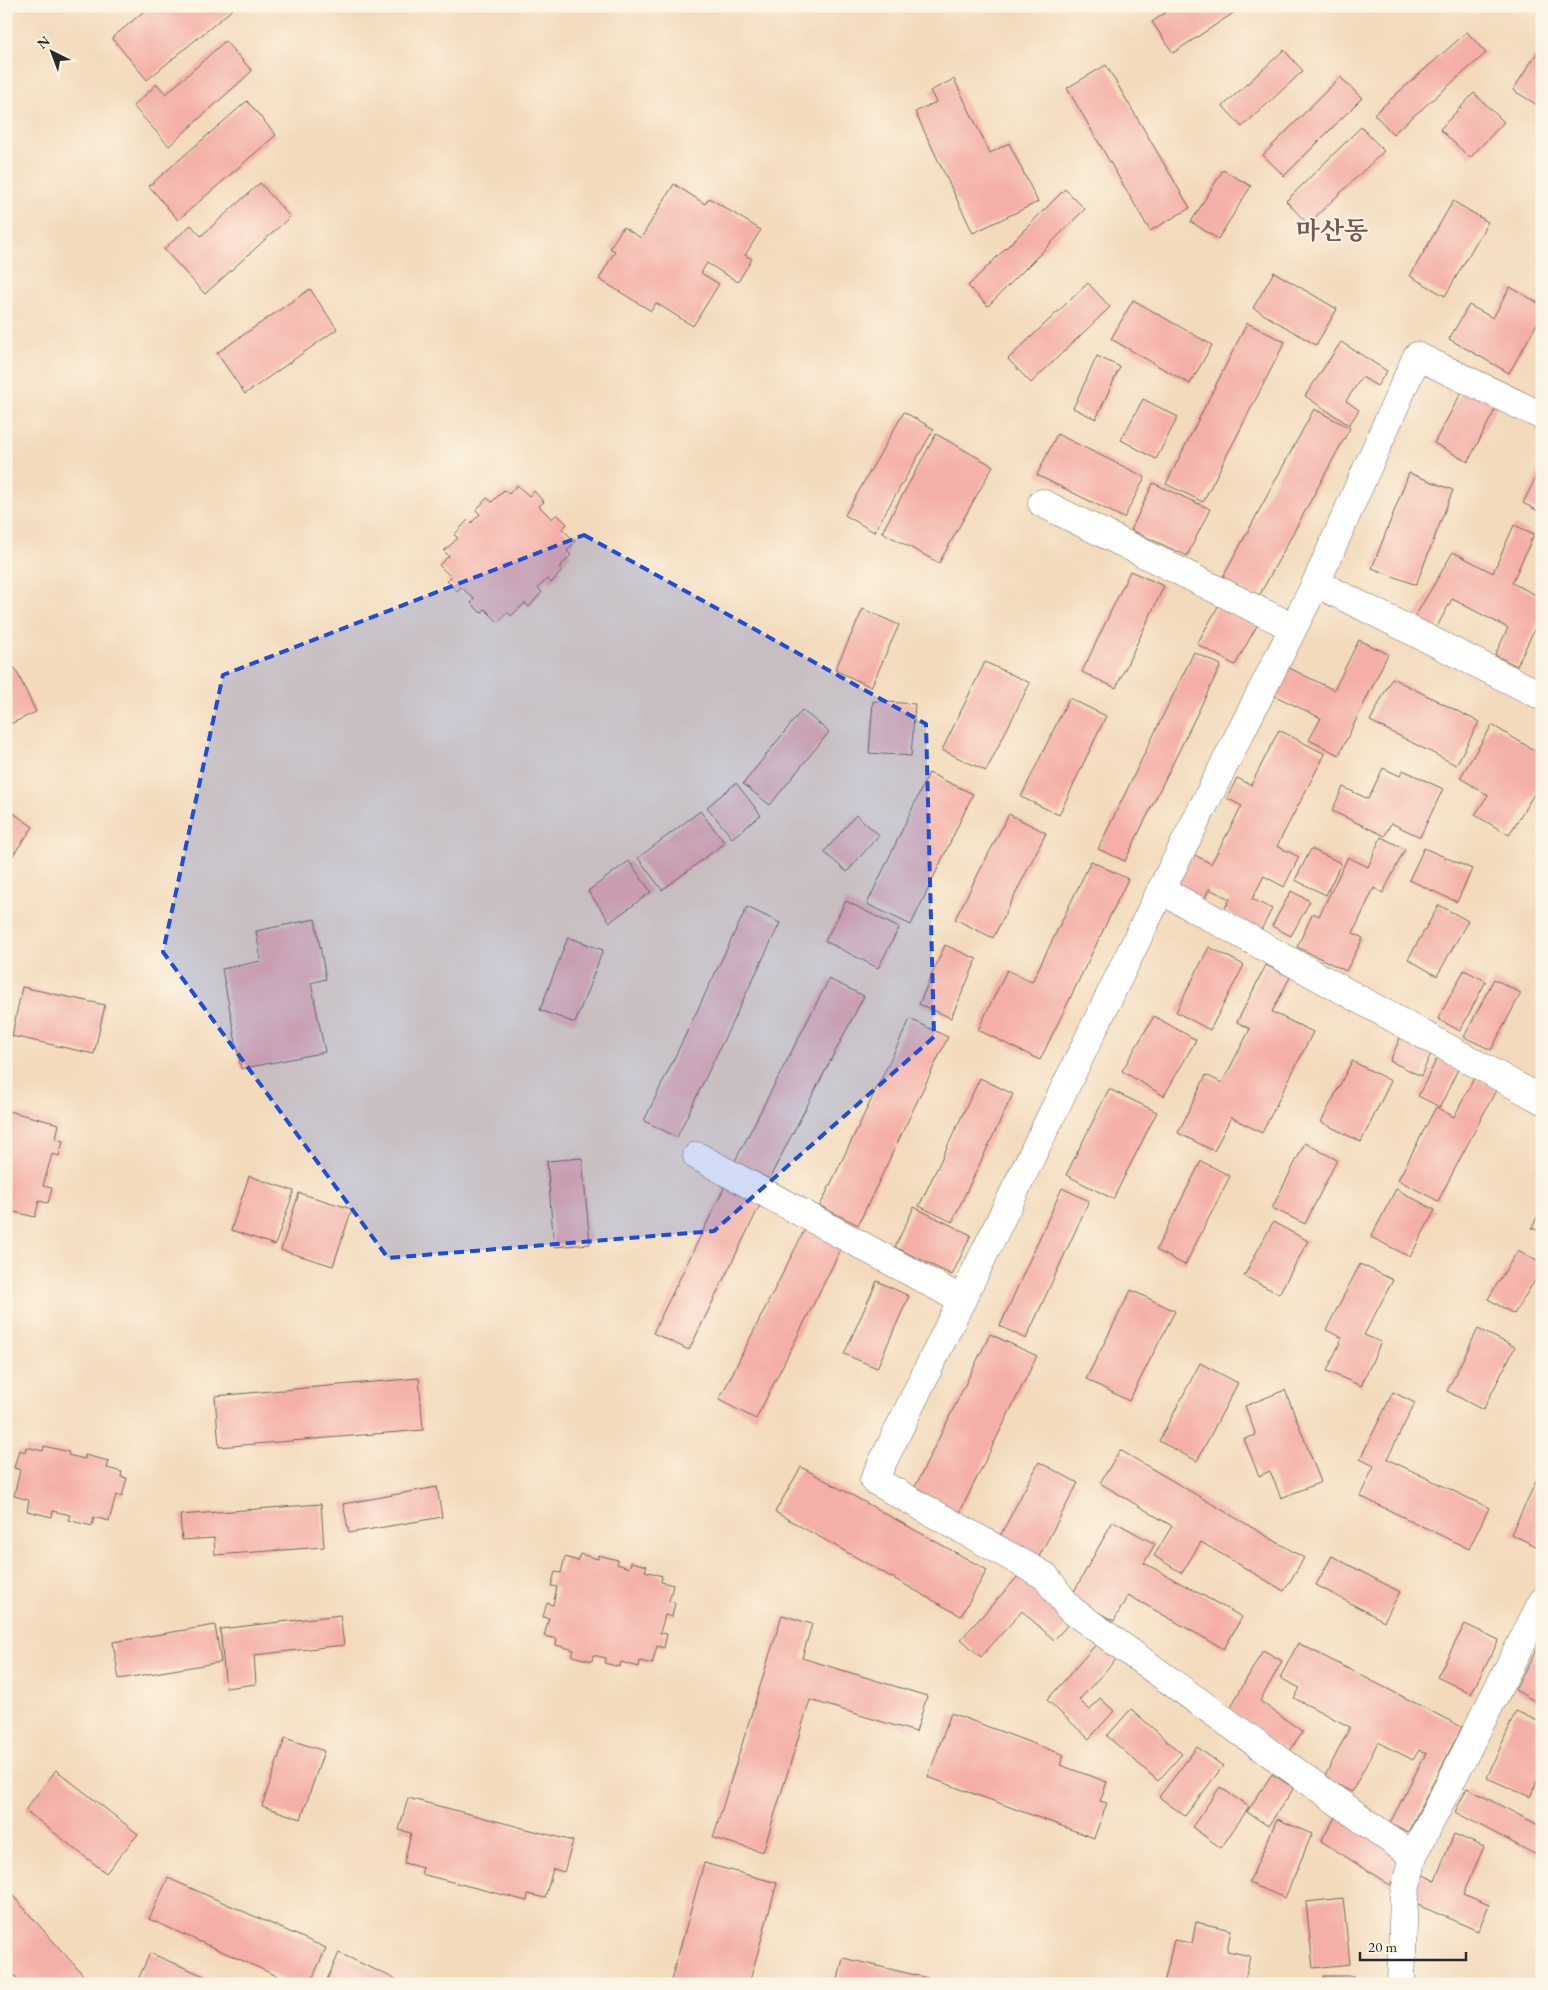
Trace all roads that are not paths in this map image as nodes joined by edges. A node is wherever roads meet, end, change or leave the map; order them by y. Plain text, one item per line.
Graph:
1 (1542, 416) edge
2 (1042, 504) dead end
3 (1316, 583) junction
4 (1292, 627) junction
5 (1542, 696) edge
6 (1161, 890) junction
7 (1542, 1100) edge
8 (697, 1156) dead end
9 (962, 1300) junction
10 (1542, 1602) edge
11 (1413, 1856) junction
12 (1401, 1984) edge

1 - 3 street
2 - 4 street
3 - 4 street
3 - 5 street
4 - 6 street
6 - 7 street
6 - 9 street
8 - 9 street
9 - 11 street
10 - 11 street
11 - 12 street

